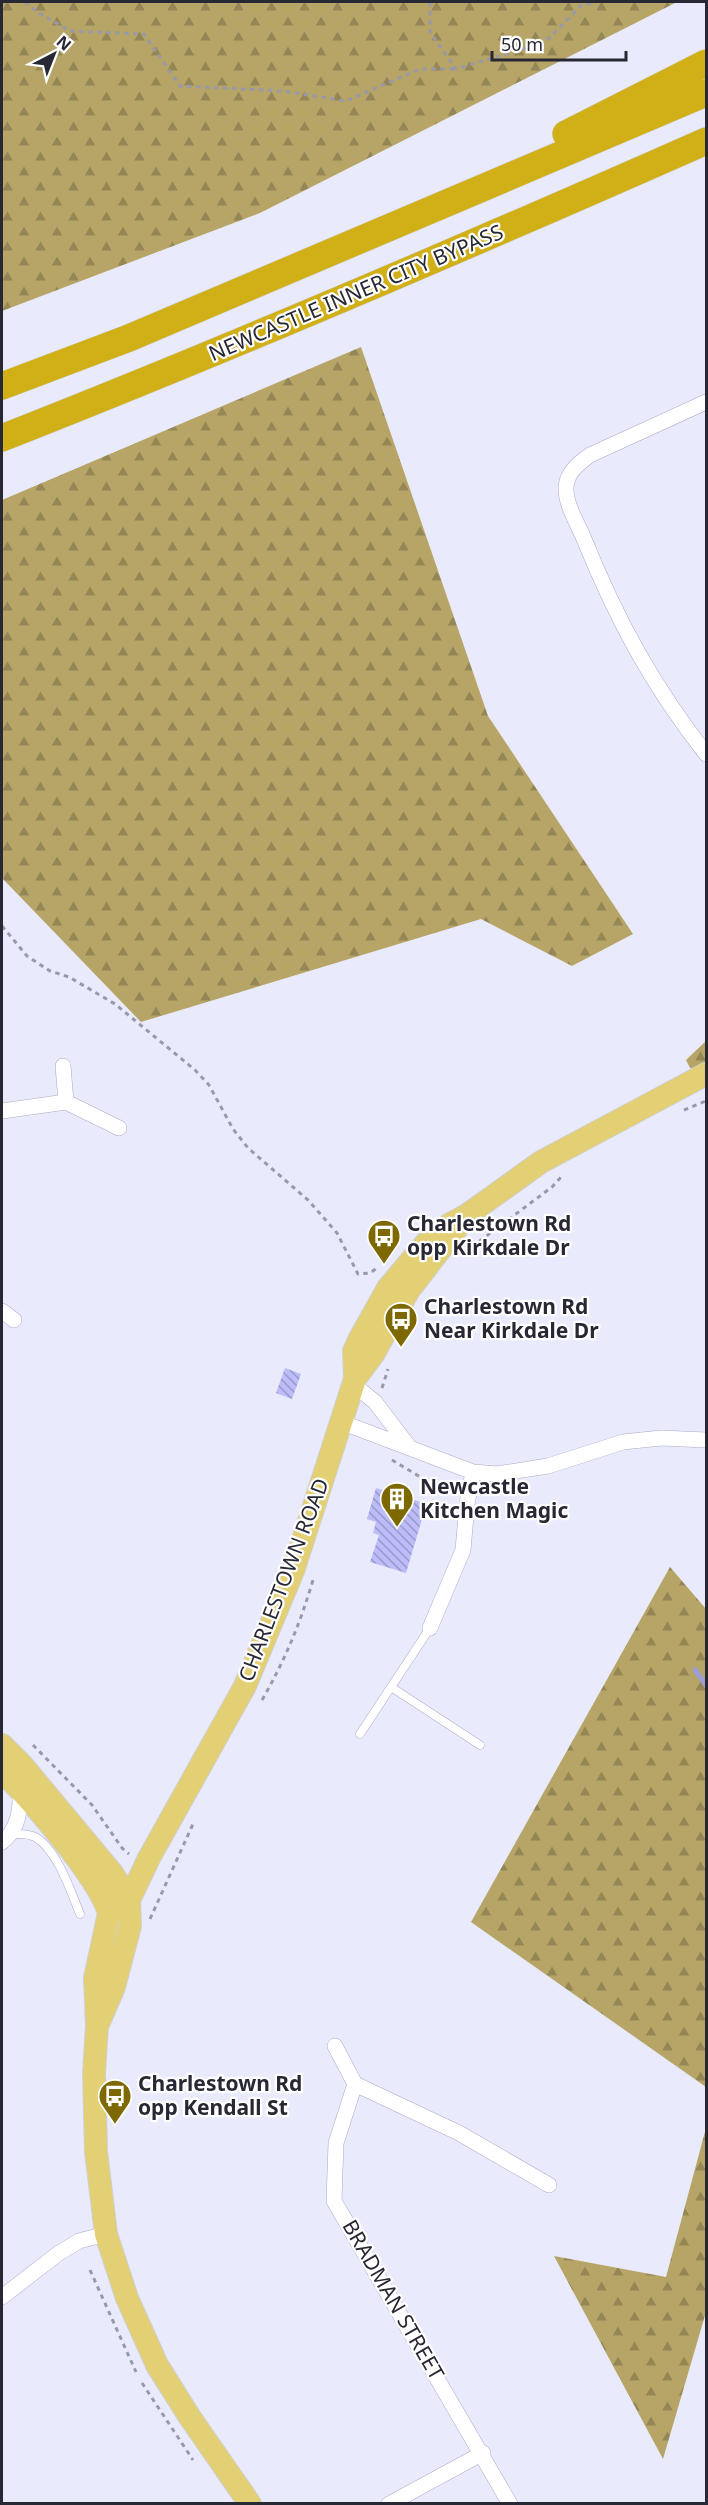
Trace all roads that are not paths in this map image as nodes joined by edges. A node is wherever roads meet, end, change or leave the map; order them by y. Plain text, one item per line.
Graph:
1 (706, 63) edge
2 (706, 93) edge
3 (706, 141) edge
4 (310, 262) junction
5 (2, 386) edge
6 (706, 402) edge
7 (2, 438) edge
8 (706, 754) edge
9 (63, 1066) dead end
10 (706, 1074) edge
11 (66, 1102) junction
12 (2, 1111) edge
13 (119, 1128) dead end
14 (354, 1381) junction
15 (341, 1422) junction
16 (706, 1437) edge
17 (410, 1448) junction
18 (473, 1472) junction
19 (430, 1628) joint
20 (391, 1687) junction
21 (360, 1734) dead end
22 (2, 1745) edge
23 (480, 1745) dead end
24 (2, 1772) edge
25 (20, 1791) junction
26 (7, 1838) edge
27 (129, 1900) junction
28 (80, 1914) dead end
29 (108, 1921) junction
30 (97, 2026) junction
31 (335, 2046) dead end
32 (355, 2084) junction
33 (549, 2185) dead end
34 (106, 2234) junction
35 (2, 2297) edge
36 (483, 2453) junction
37 (250, 2504) edge
38 (389, 2504) edge
39 (510, 2504) edge

1 - 4 highway
2 - 4 highway
3 - 7 highway, NEWCASTLE INNER CITY BYPASS
4 - 5 highway
6 - 8 street
9 - 11 street
10 - 14 main road, CHARLESTOWN ROAD
11 - 12 street
11 - 13 street
14 - 15 main road, CHARLESTOWN ROAD
14 - 17 street
15 - 17 street
15 - 27 main road, CHARLESTOWN ROAD
16 - 18 street
17 - 18 street
18 - 19 street
19 - 20 lane
20 - 21 lane
20 - 23 lane
22 - 27 main road
24 - 25 main road
25 - 26 street
25 - 29 main road
26 - 28 lane
27 - 29 main road
27 - 30 main road, CHARLESTOWN ROAD
29 - 30 main road, CHARLESTOWN ROAD
30 - 34 main road, CHARLESTOWN ROAD
31 - 32 street
32 - 33 street
32 - 36 street, BRADMAN STREET
34 - 35 street
34 - 37 main road, CHARLESTOWN ROAD
36 - 38 street
36 - 39 street, BRADMAN STREET

